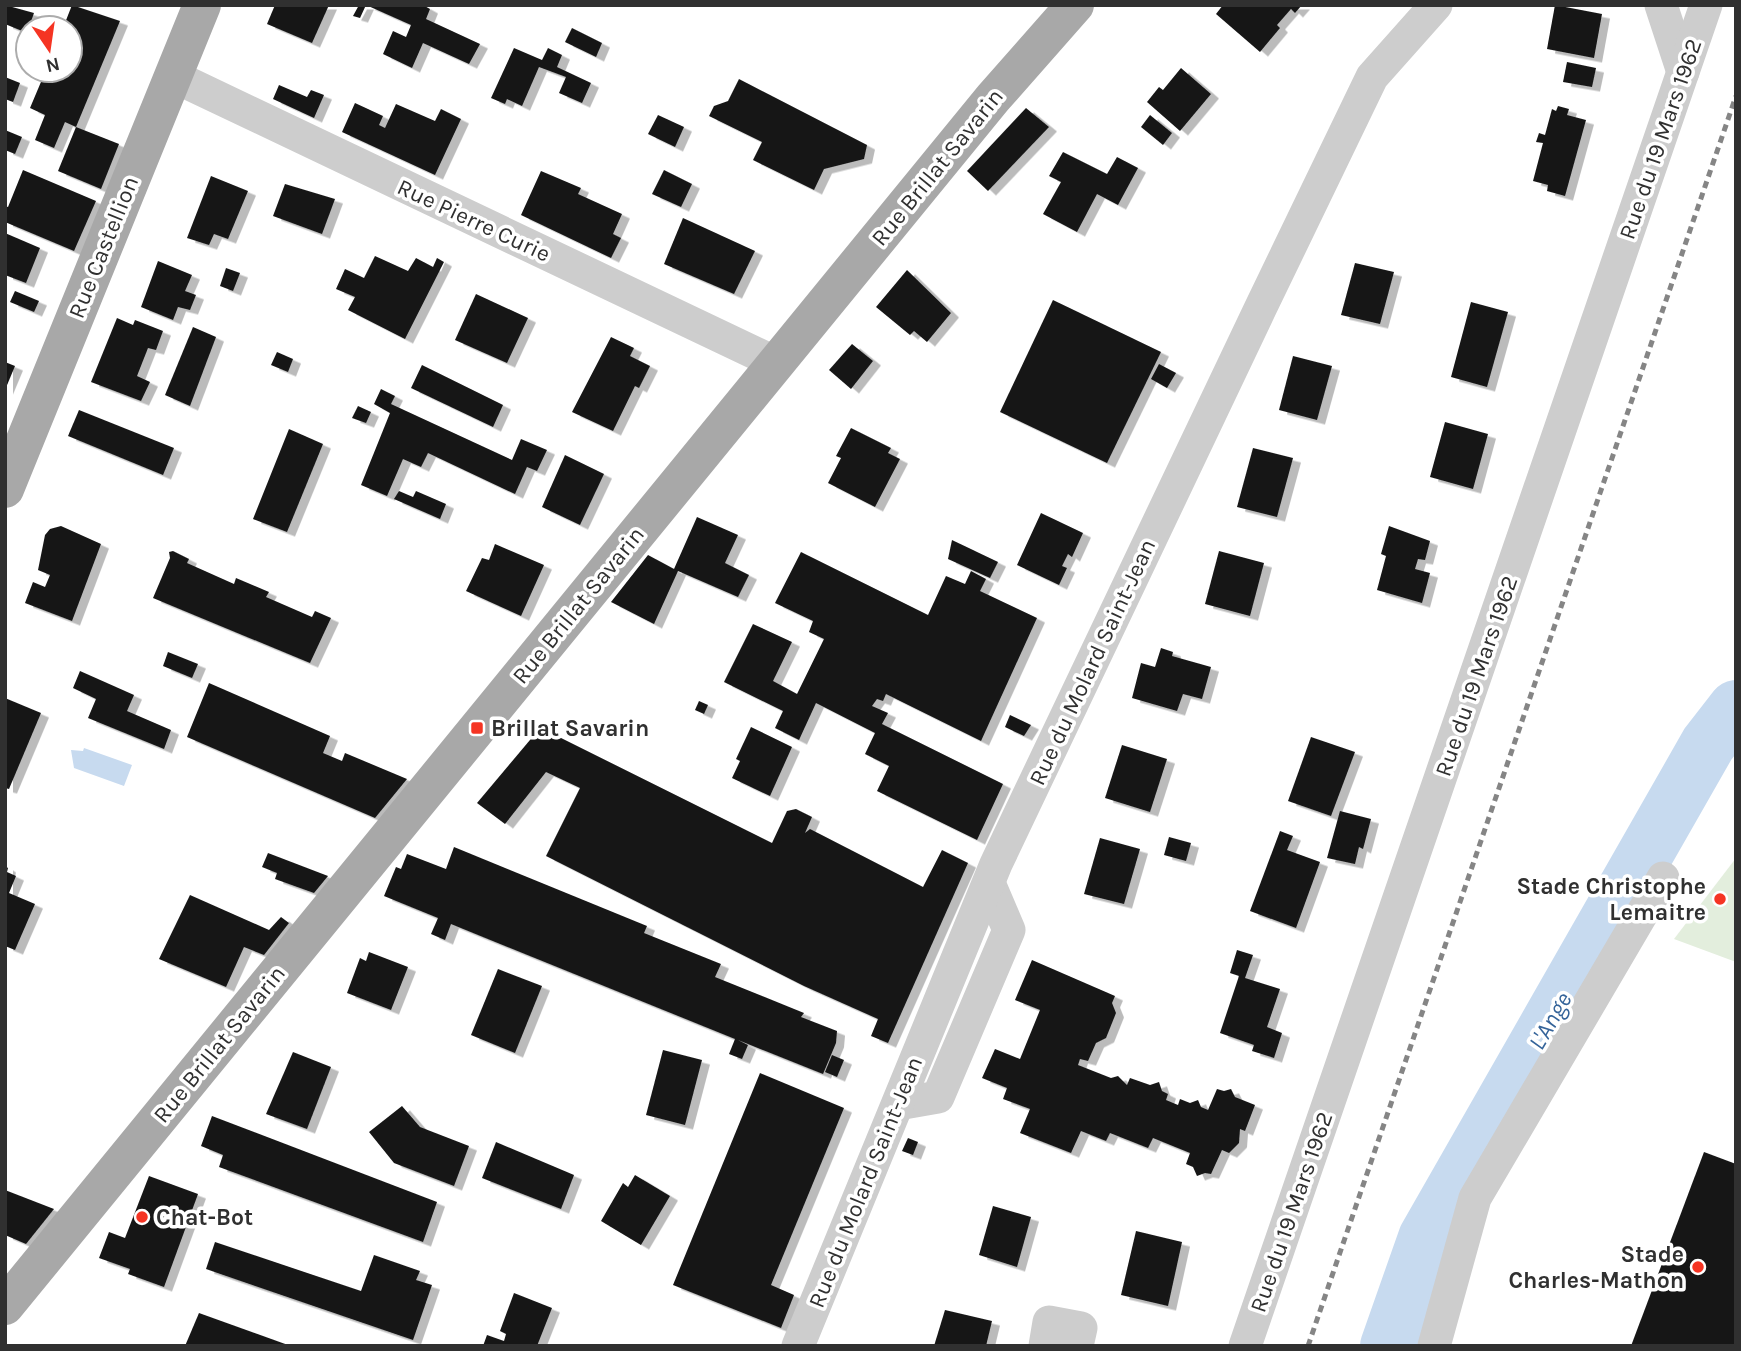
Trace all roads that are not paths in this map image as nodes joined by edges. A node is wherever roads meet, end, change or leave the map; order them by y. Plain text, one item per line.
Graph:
1 (202, 5) edge
2 (1075, 5) edge
3 (1436, 5) edge
4 (1661, 5) edge
5 (1706, 5) edge
6 (1683, 72) junction
7 (173, 76) junction
8 (776, 363) junction
9 (5, 489) edge
10 (1663, 878) dead end
11 (5, 1306) edge
12 (798, 1346) edge
13 (1045, 1346) edge
14 (1077, 1346) edge
15 (1245, 1346) edge
16 (1434, 1346) edge

1 - 7 main road, Rue Castellion
2 - 8 main road, Rue Brillat Savarin
3 - 12 street, Rue du Molard Saint-Jean
4 - 6 street
5 - 6 street, Rue du 19 Mars 1962
6 - 15 street, Rue du 19 Mars 1962
7 - 8 street, Rue Pierre Curie
7 - 9 main road, Rue Castellion
8 - 11 main road, Rue Brillat Savarin
10 - 16 street
13 - 14 street

